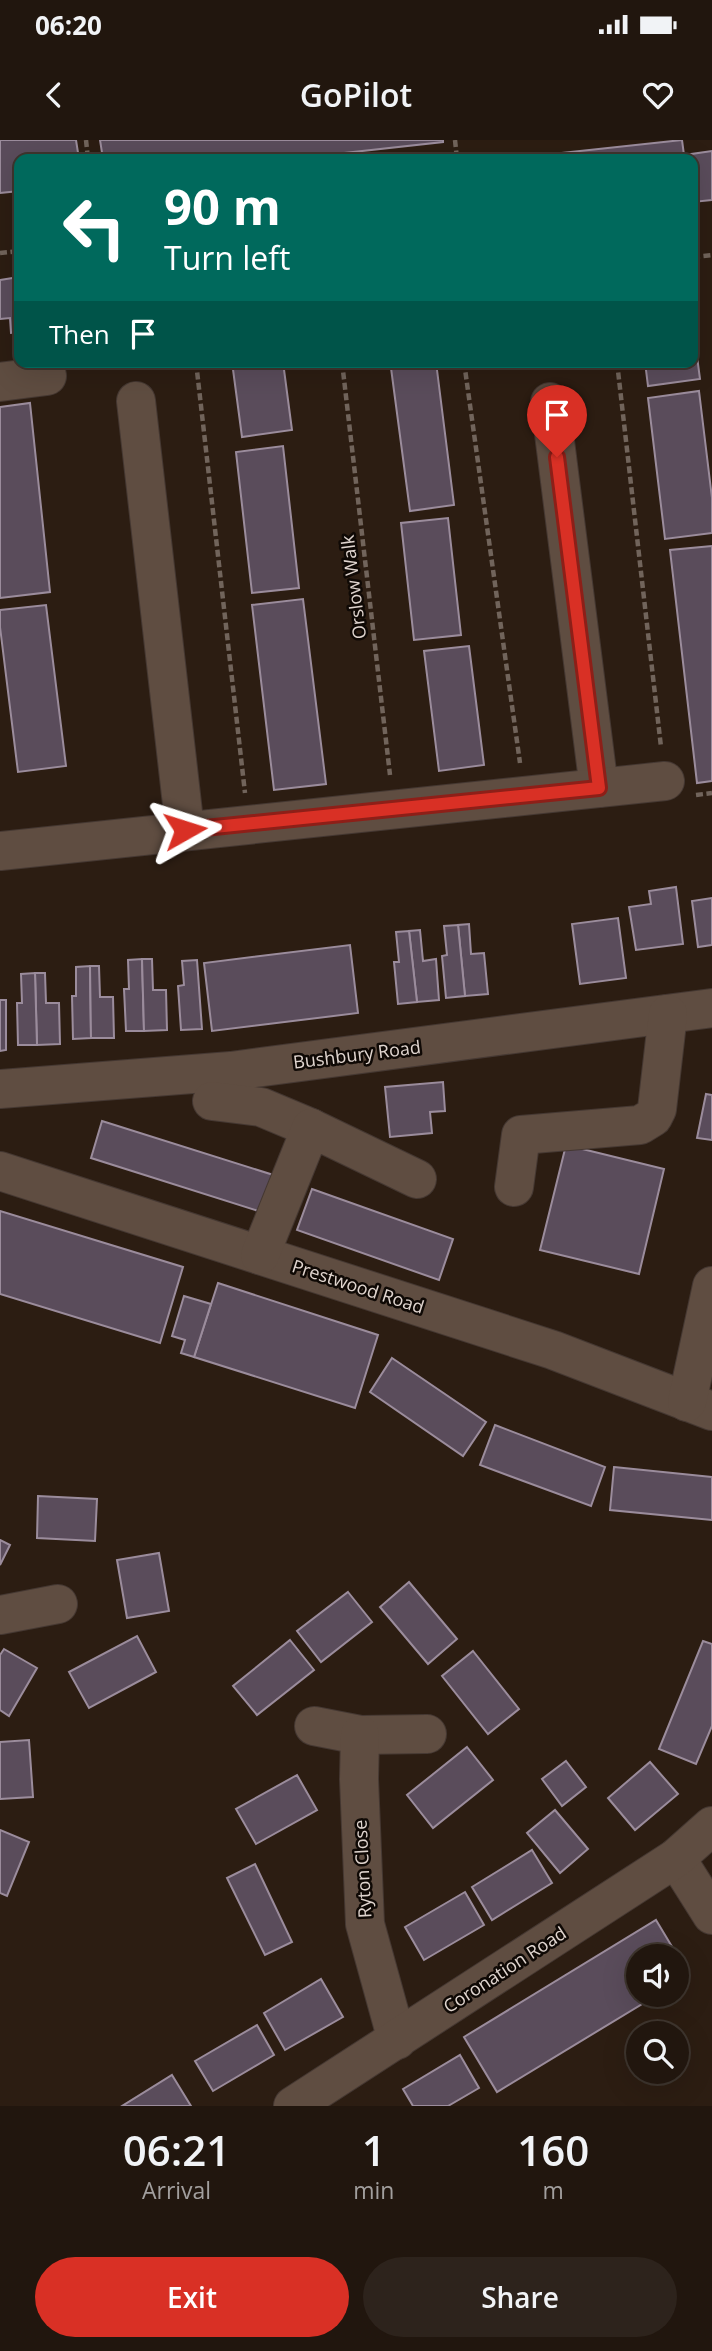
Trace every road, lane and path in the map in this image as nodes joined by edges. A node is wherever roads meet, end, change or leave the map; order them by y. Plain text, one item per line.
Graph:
1 (197, 368) edge
2 (343, 368) edge
3 (465, 368) edge
4 (618, 368) edge
5 (47, 376) dead end
6 (0, 382) edge
7 (136, 401) dead end
8 (550, 402) dead end
9 (665, 781) joint
10 (599, 788) junction
11 (525, 795) junction
12 (394, 809) junction
13 (249, 824) junction
14 (185, 830) junction
15 (0, 851) edge
16 (712, 1008) edge
17 (668, 1014) junction
18 (0, 1089) edge
19 (212, 1101) dead end
20 (311, 1128) junction
21 (0, 1171) edge
22 (417, 1179) dead end
23 (514, 1187) dead end
24 (260, 1255) junction
25 (712, 1286) edge
26 (700, 1407) edge
27 (58, 1604) dead end
28 (0, 1615) edge
29 (314, 1726) dead end
30 (427, 1734) dead end
31 (360, 1735) junction
32 (712, 1826) edge
33 (676, 1858) junction
34 (712, 1915) edge
35 (397, 2040) junction
36 (293, 2106) edge

1 - 13 path
2 - 12 path, Orslow Walk
3 - 11 path
4 - 9 path
5 - 6 street
7 - 14 street
8 - 10 street
9 - 10 street
10 - 11 street
11 - 12 street
12 - 13 street
13 - 14 street
14 - 15 street
16 - 17 street, Bushbury Road
17 - 18 street, Bushbury Road
17 - 23 street
19 - 20 street
20 - 22 street
20 - 24 street
21 - 24 street, Prestwood Road
24 - 26 street, Prestwood Road
25 - 26 street
27 - 28 street
29 - 31 street
30 - 31 street
31 - 35 street, Ryton Close
32 - 33 street, Coronation Road
33 - 34 street
33 - 35 street, Coronation Road
35 - 36 street, Coronation Road

